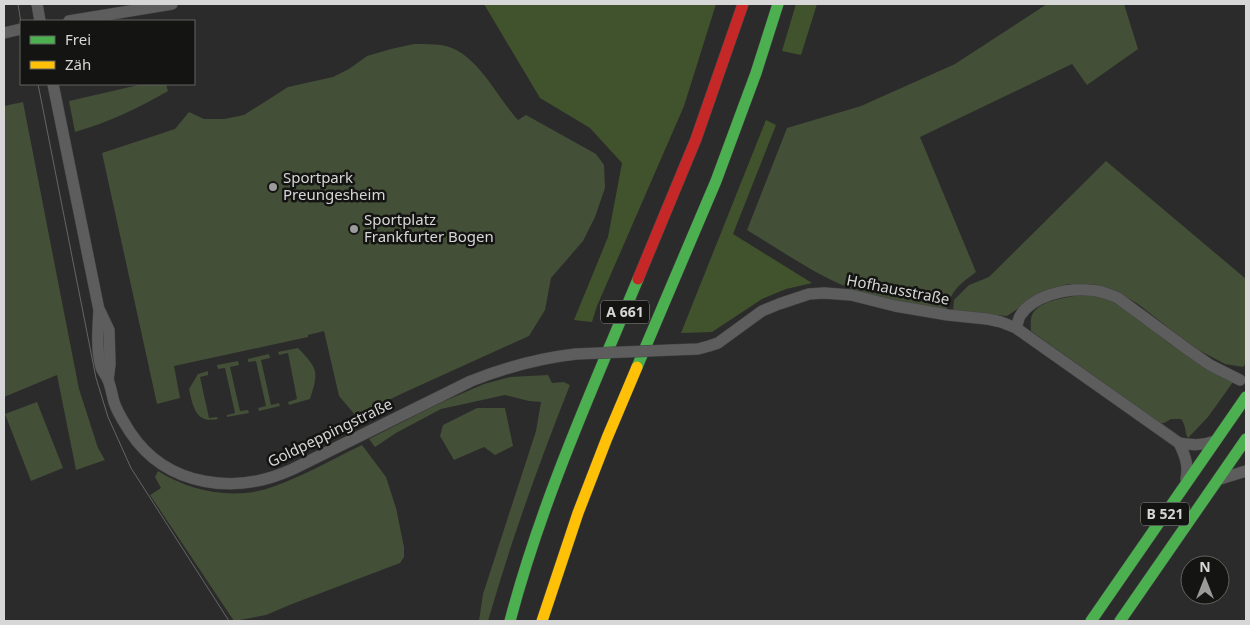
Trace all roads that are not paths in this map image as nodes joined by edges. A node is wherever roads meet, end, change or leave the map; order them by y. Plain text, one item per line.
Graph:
1 (37, 4) edge
2 (172, 4) edge
3 (743, 4) edge
4 (778, 4) edge
5 (40, 20) edge
6 (75, 20) edge
7 (20, 29) edge
8 (4, 33) edge
9 (53, 85) edge
10 (1016, 328) junction
11 (576, 354) joint
12 (1240, 380) dead end
13 (1246, 397) edge
14 (1246, 439) edge
15 (1216, 441) junction
16 (1179, 443) junction
17 (1246, 471) edge
18 (1218, 479) junction
19 (1184, 486) junction
20 (554, 580) junction
21 (510, 621) edge
22 (542, 621) edge
23 (549, 621) edge
24 (1091, 621) edge
25 (1120, 621) edge

1 - 5 street
2 - 6 street
3 - 21 main road, A 661
4 - 20 main road, A 661
7 - 8 street
9 - 11 street, Goldpeppingstraße
10 - 11 street, Hofhausstraße, bridge
10 - 12 street
10 - 16 street, Hofhausstraße
13 - 15 main road, B 521
14 - 18 main road, B 521
15 - 16 street
15 - 19 main road, B 521
16 - 19 street
17 - 18 street
18 - 25 main road, B 521
19 - 24 main road, B 521
20 - 22 main road, A 661
20 - 23 main road

